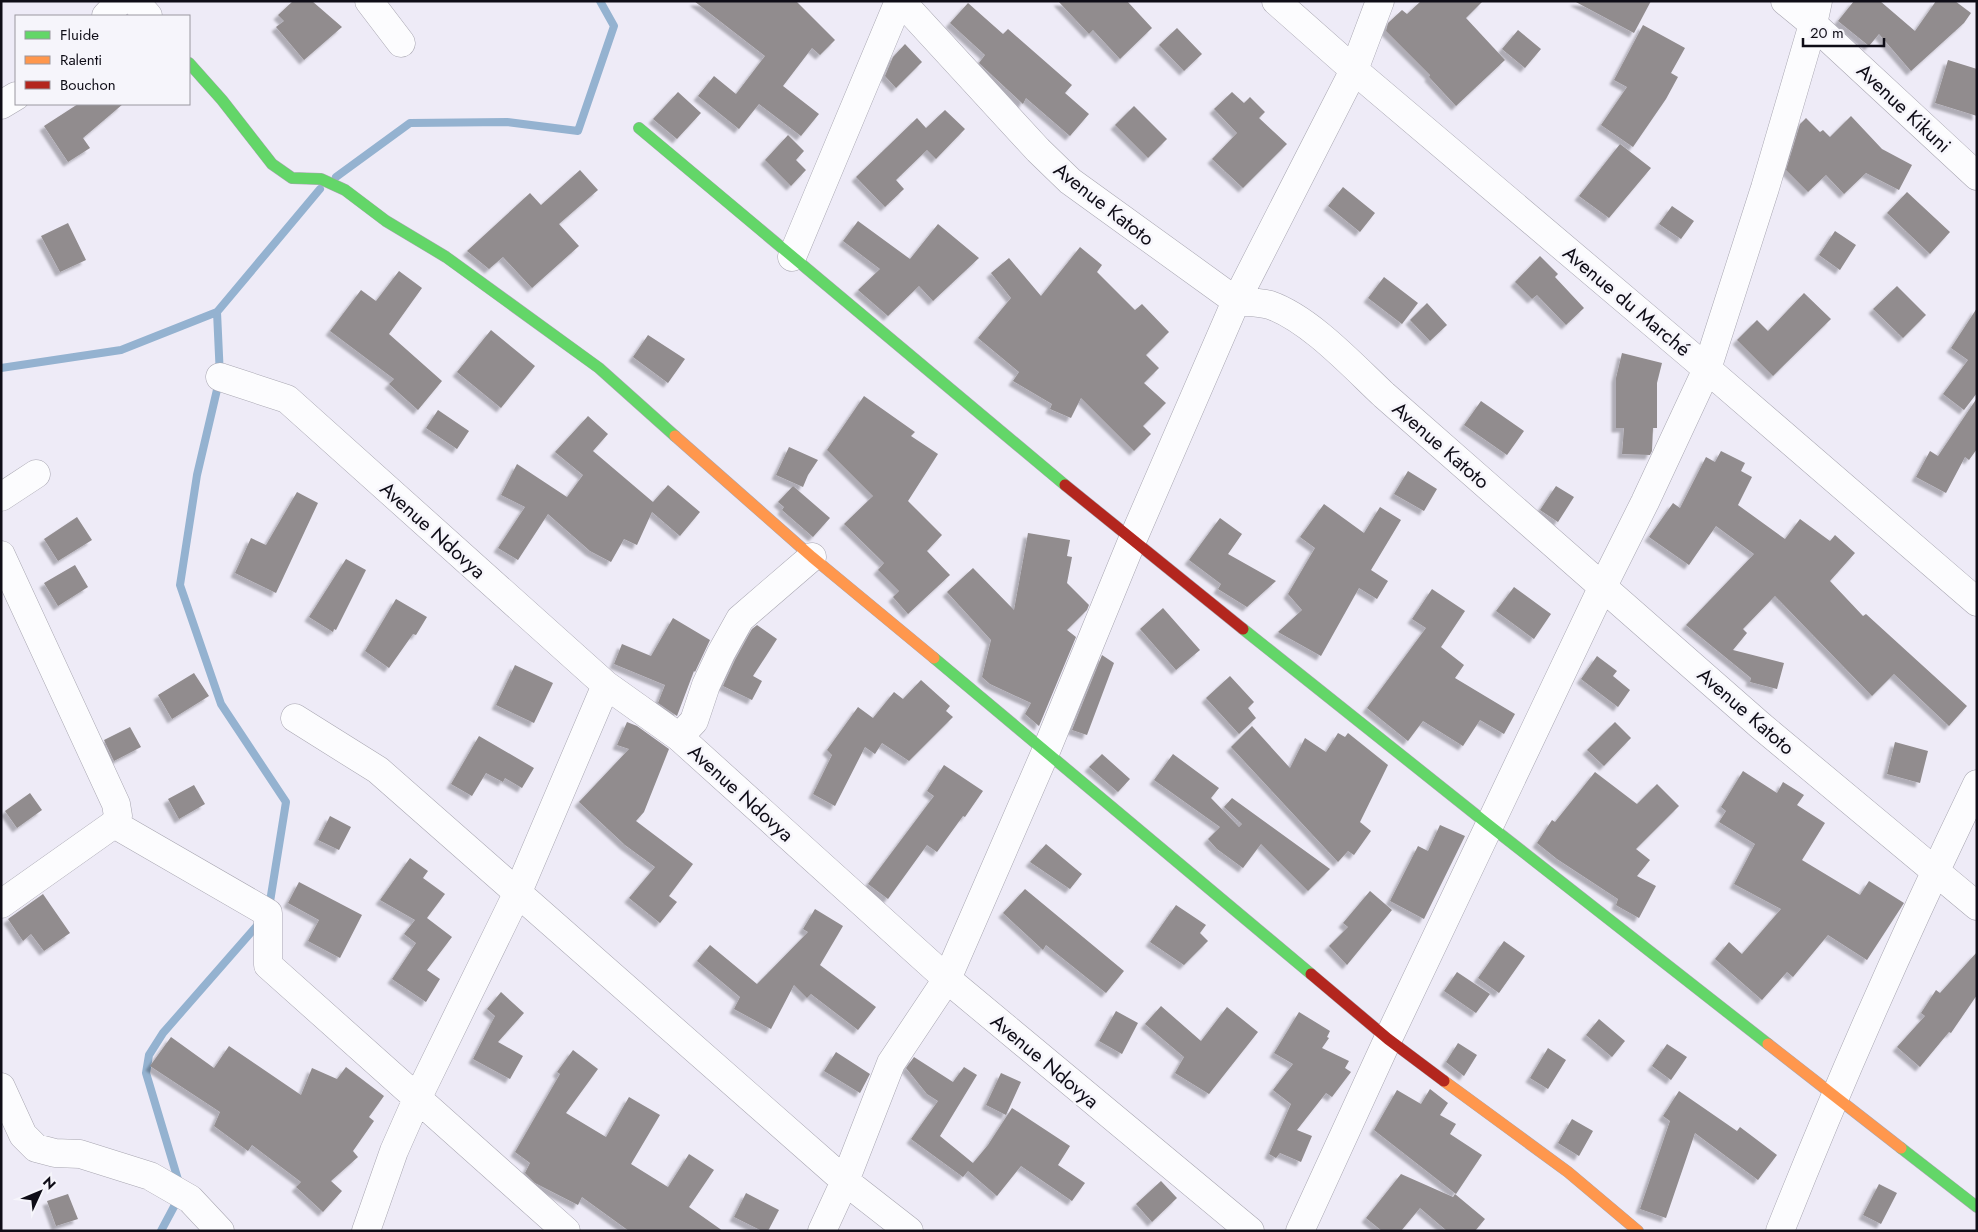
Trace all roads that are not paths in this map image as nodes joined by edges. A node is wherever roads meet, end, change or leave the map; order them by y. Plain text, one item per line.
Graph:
1 (120, 1) edge
2 (135, 1) edge
3 (369, 1) edge
4 (900, 1) edge
5 (1276, 1) edge
6 (1380, 1) edge
7 (1785, 1) edge
8 (1816, 12) edge
9 (107, 15) edge
10 (147, 15) edge
11 (401, 43) dead end
12 (190, 64) edge
13 (1354, 70) junction
14 (15, 97) edge
15 (1, 105) edge
16 (639, 128) dead end
17 (1977, 176) edge
18 (792, 257) junction
19 (1236, 301) junction
20 (1707, 369) junction
21 (220, 377) dead end
22 (36, 474) dead end
23 (1, 497) edge
24 (1132, 541) junction
25 (1, 555) edge
26 (812, 557) junction
27 (1603, 586) junction
28 (1977, 602) edge
29 (606, 685) junction
30 (295, 718) dead end
31 (679, 737) junction
32 (1046, 751) junction
33 (1977, 784) edge
34 (114, 824) junction
35 (1490, 826) junction
36 (1935, 871) junction
37 (517, 894) junction
38 (1, 904) edge
39 (1977, 906) edge
40 (947, 980) junction
41 (1388, 1039) junction
42 (1, 1087) edge
43 (1834, 1096) junction
44 (417, 1099) junction
45 (844, 1181) junction
46 (1977, 1207) edge
47 (220, 1231) edge
48 (366, 1231) edge
49 (566, 1231) edge
50 (822, 1231) edge
51 (909, 1231) edge
52 (1250, 1231) edge
53 (1300, 1231) edge
54 (1638, 1231) edge
55 (1780, 1231) edge

1 - 9 street
2 - 10 street
3 - 11 street
4 - 18 street
4 - 19 street, Avenue Katoto
5 - 13 street, Avenue du Marché
6 - 13 street
7 - 8 street, Avenue Kikuni
8 - 17 street, Avenue Kikuni
8 - 20 street
12 - 26 street
13 - 19 street
13 - 20 street, Avenue du Marché
14 - 15 street
16 - 18 street
18 - 24 street
19 - 24 street
19 - 27 street, Avenue Katoto
20 - 27 street
20 - 28 street, Avenue du Marché
21 - 29 street, Avenue Ndovya
22 - 23 street
24 - 32 street
24 - 35 street
25 - 34 street
26 - 31 street
26 - 32 street
27 - 35 street
27 - 36 street, Avenue Katoto
29 - 31 street, Avenue Ndovya
29 - 37 street
30 - 37 street
31 - 40 street, Avenue Ndovya
32 - 40 street
32 - 41 street
33 - 36 street
34 - 38 street
34 - 44 street
35 - 41 street
35 - 43 street
36 - 39 street, Avenue Katoto
36 - 43 street
37 - 44 street
37 - 45 street
40 - 45 street
40 - 52 street, Avenue Ndovya
41 - 53 street
41 - 54 street
42 - 47 street
43 - 46 street
43 - 55 street
44 - 48 street
44 - 49 street
45 - 50 street
45 - 51 street

